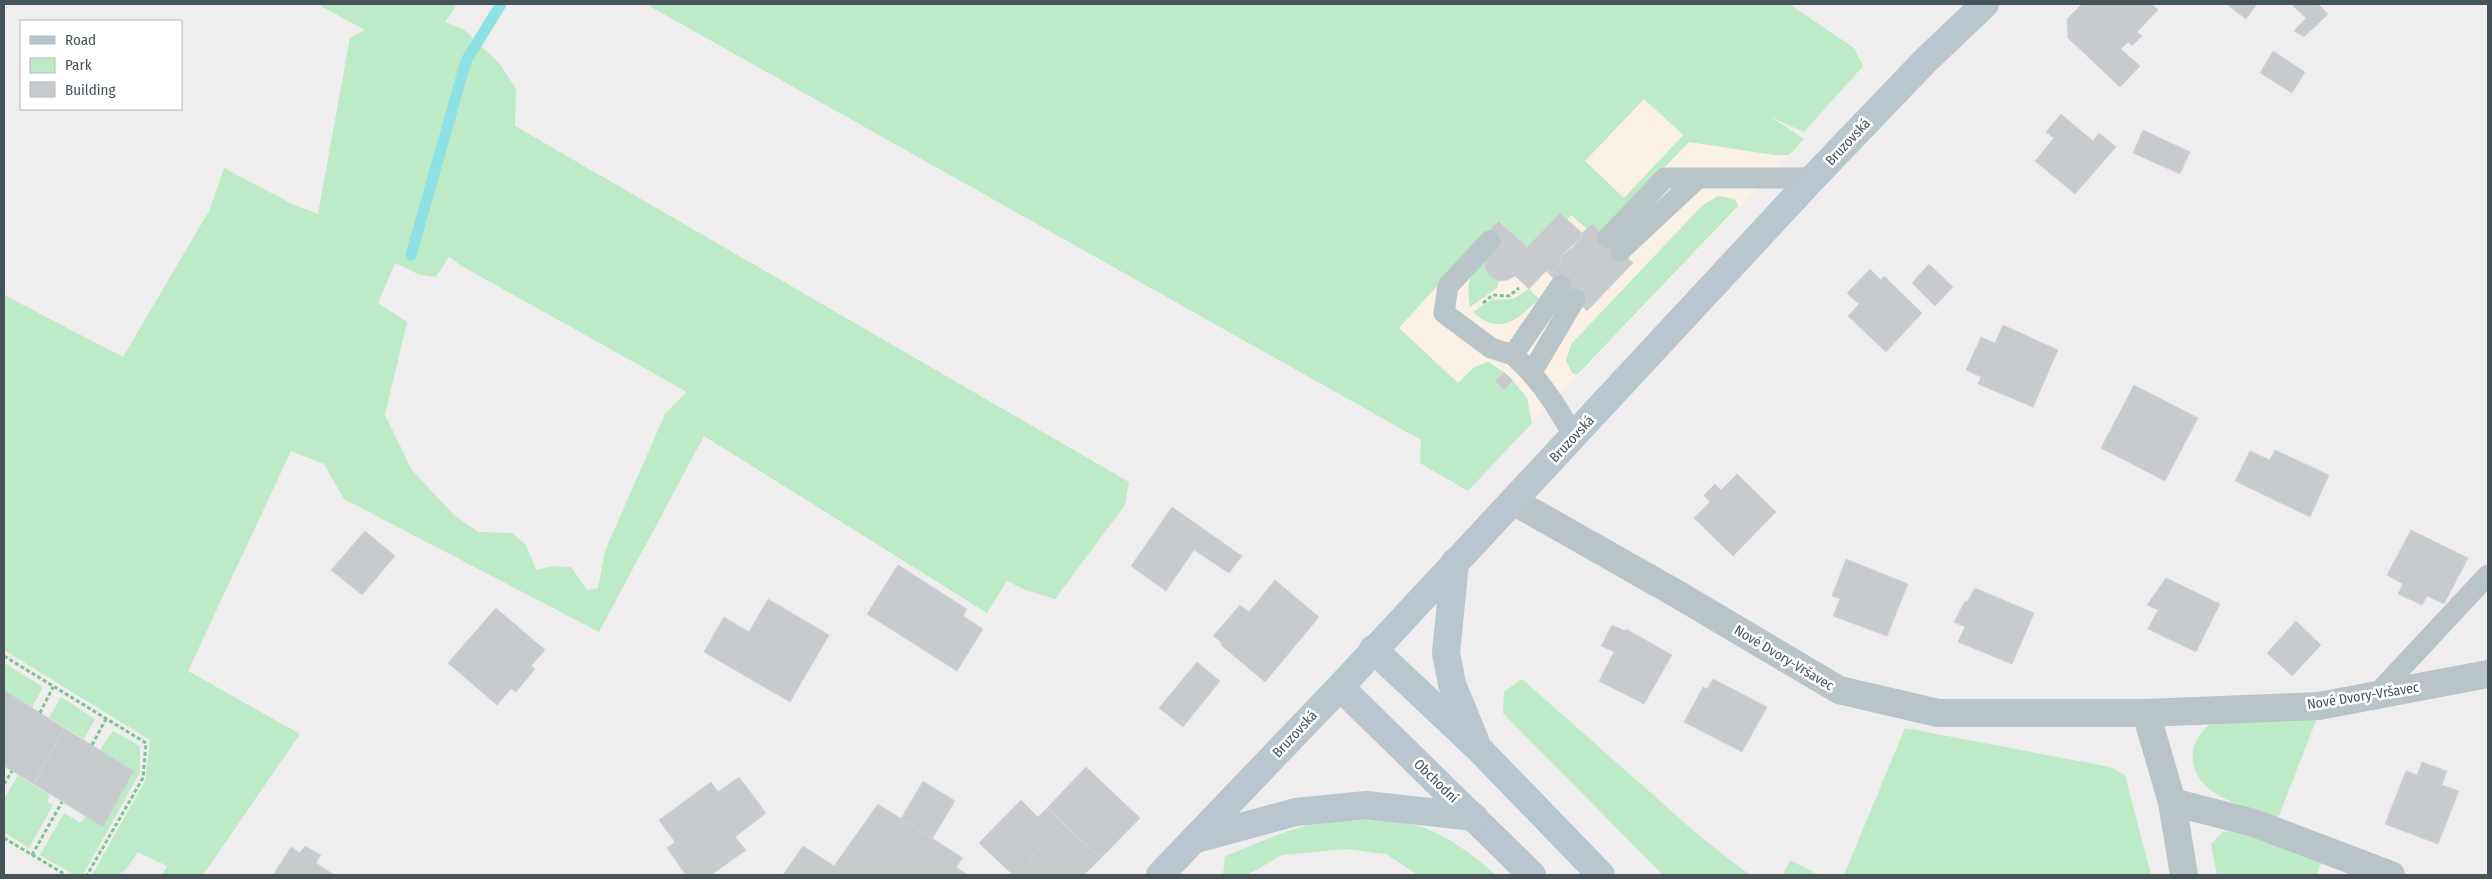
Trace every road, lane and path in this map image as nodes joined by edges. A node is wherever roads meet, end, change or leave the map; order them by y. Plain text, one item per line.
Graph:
1 (1985, 4) edge
2 (1814, 178) junction
3 (1490, 241) dead end
4 (1614, 244) dead end
5 (1521, 286) dead end
6 (1457, 323) junction
7 (1513, 355) junction
8 (1532, 372) junction
9 (1574, 437) junction
10 (1513, 501) junction
11 (1455, 562) junction
12 (2488, 575) edge
13 (1373, 649) junction
14 (4, 656) edge
15 (2488, 674) edge
16 (54, 687) junction
17 (1340, 687) junction
18 (2376, 695) junction
19 (40, 713) dead end
20 (2146, 713) junction
21 (106, 719) junction
22 (92, 744) dead end
23 (1478, 748) junction
24 (12, 771) dead end
25 (4, 784) edge
26 (62, 802) dead end
27 (2172, 802) junction
28 (1474, 817) junction
29 (4, 838) edge
30 (1196, 839) junction
31 (32, 854) junction
32 (66, 875) edge
33 (87, 875) edge
34 (1160, 875) edge
35 (1532, 875) edge
36 (1601, 875) edge
37 (2184, 875) edge
38 (2390, 875) edge

1 - 2 main road, Bruzovská
2 - 4 lane
2 - 9 main road, Bruzovská
3 - 6 lane
5 - 6 path
6 - 7 lane
7 - 8 lane
7 - 8 lane
8 - 9 lane
9 - 10 main road, Bruzovská
10 - 11 main road, Bruzovská
10 - 20 street, Nové Dvory-Vršavec
11 - 13 main road, Bruzovská
11 - 23 main road
12 - 18 lane
13 - 17 main road, Bruzovská
13 - 23 main road
14 - 16 path
15 - 18 street, Nové Dvory-Vršavec
16 - 19 path
16 - 21 path
17 - 28 main road, Obchodní
17 - 30 main road, Bruzovská
18 - 20 street, Nové Dvory-Vršavec
20 - 27 street
21 - 22 path
21 - 33 path
23 - 36 main road
24 - 25 path
26 - 31 path
27 - 37 street
27 - 38 street
28 - 30 main road
28 - 35 main road, Obchodní
29 - 31 path
30 - 34 main road, Bruzovská
31 - 32 path

